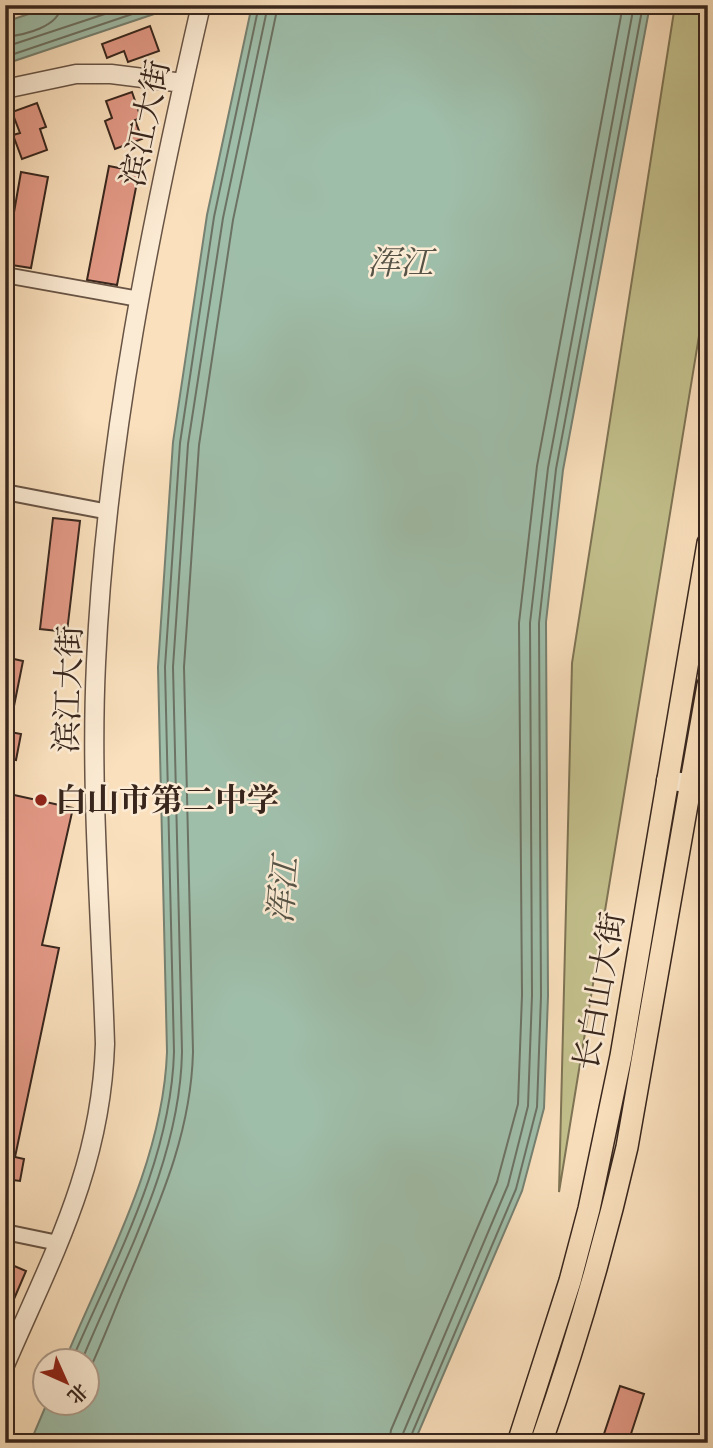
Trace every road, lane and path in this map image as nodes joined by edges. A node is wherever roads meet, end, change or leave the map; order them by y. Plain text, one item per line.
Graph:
1 (200, 12) edge
2 (183, 83) junction
3 (5, 89) edge
4 (5, 275) edge
5 (139, 299) junction
6 (5, 492) edge
7 (109, 512) junction
8 (708, 543) edge
9 (708, 685) edge
10 (672, 753) junction
11 (702, 757) edge
12 (666, 780) junction
13 (699, 785) edge
14 (5, 1232) edge
15 (58, 1243) junction
16 (5, 1365) edge
17 (518, 1443) edge
18 (541, 1443) edge

1 - 2 street, 滨江大街
2 - 3 street
2 - 5 street, 滨江大街
4 - 5 street
5 - 7 street, 滨江大街
6 - 7 street
7 - 15 street, 滨江大街
8 - 10 main road, 长白山大街
9 - 11 main road, 长白山大街
10 - 11 street
10 - 12 main road, 长白山大街
11 - 13 main road, 长白山大街
12 - 13 street
12 - 17 main road, 长白山大街
13 - 18 main road, 长白山大街
14 - 15 street
15 - 16 street, 滨江大街

